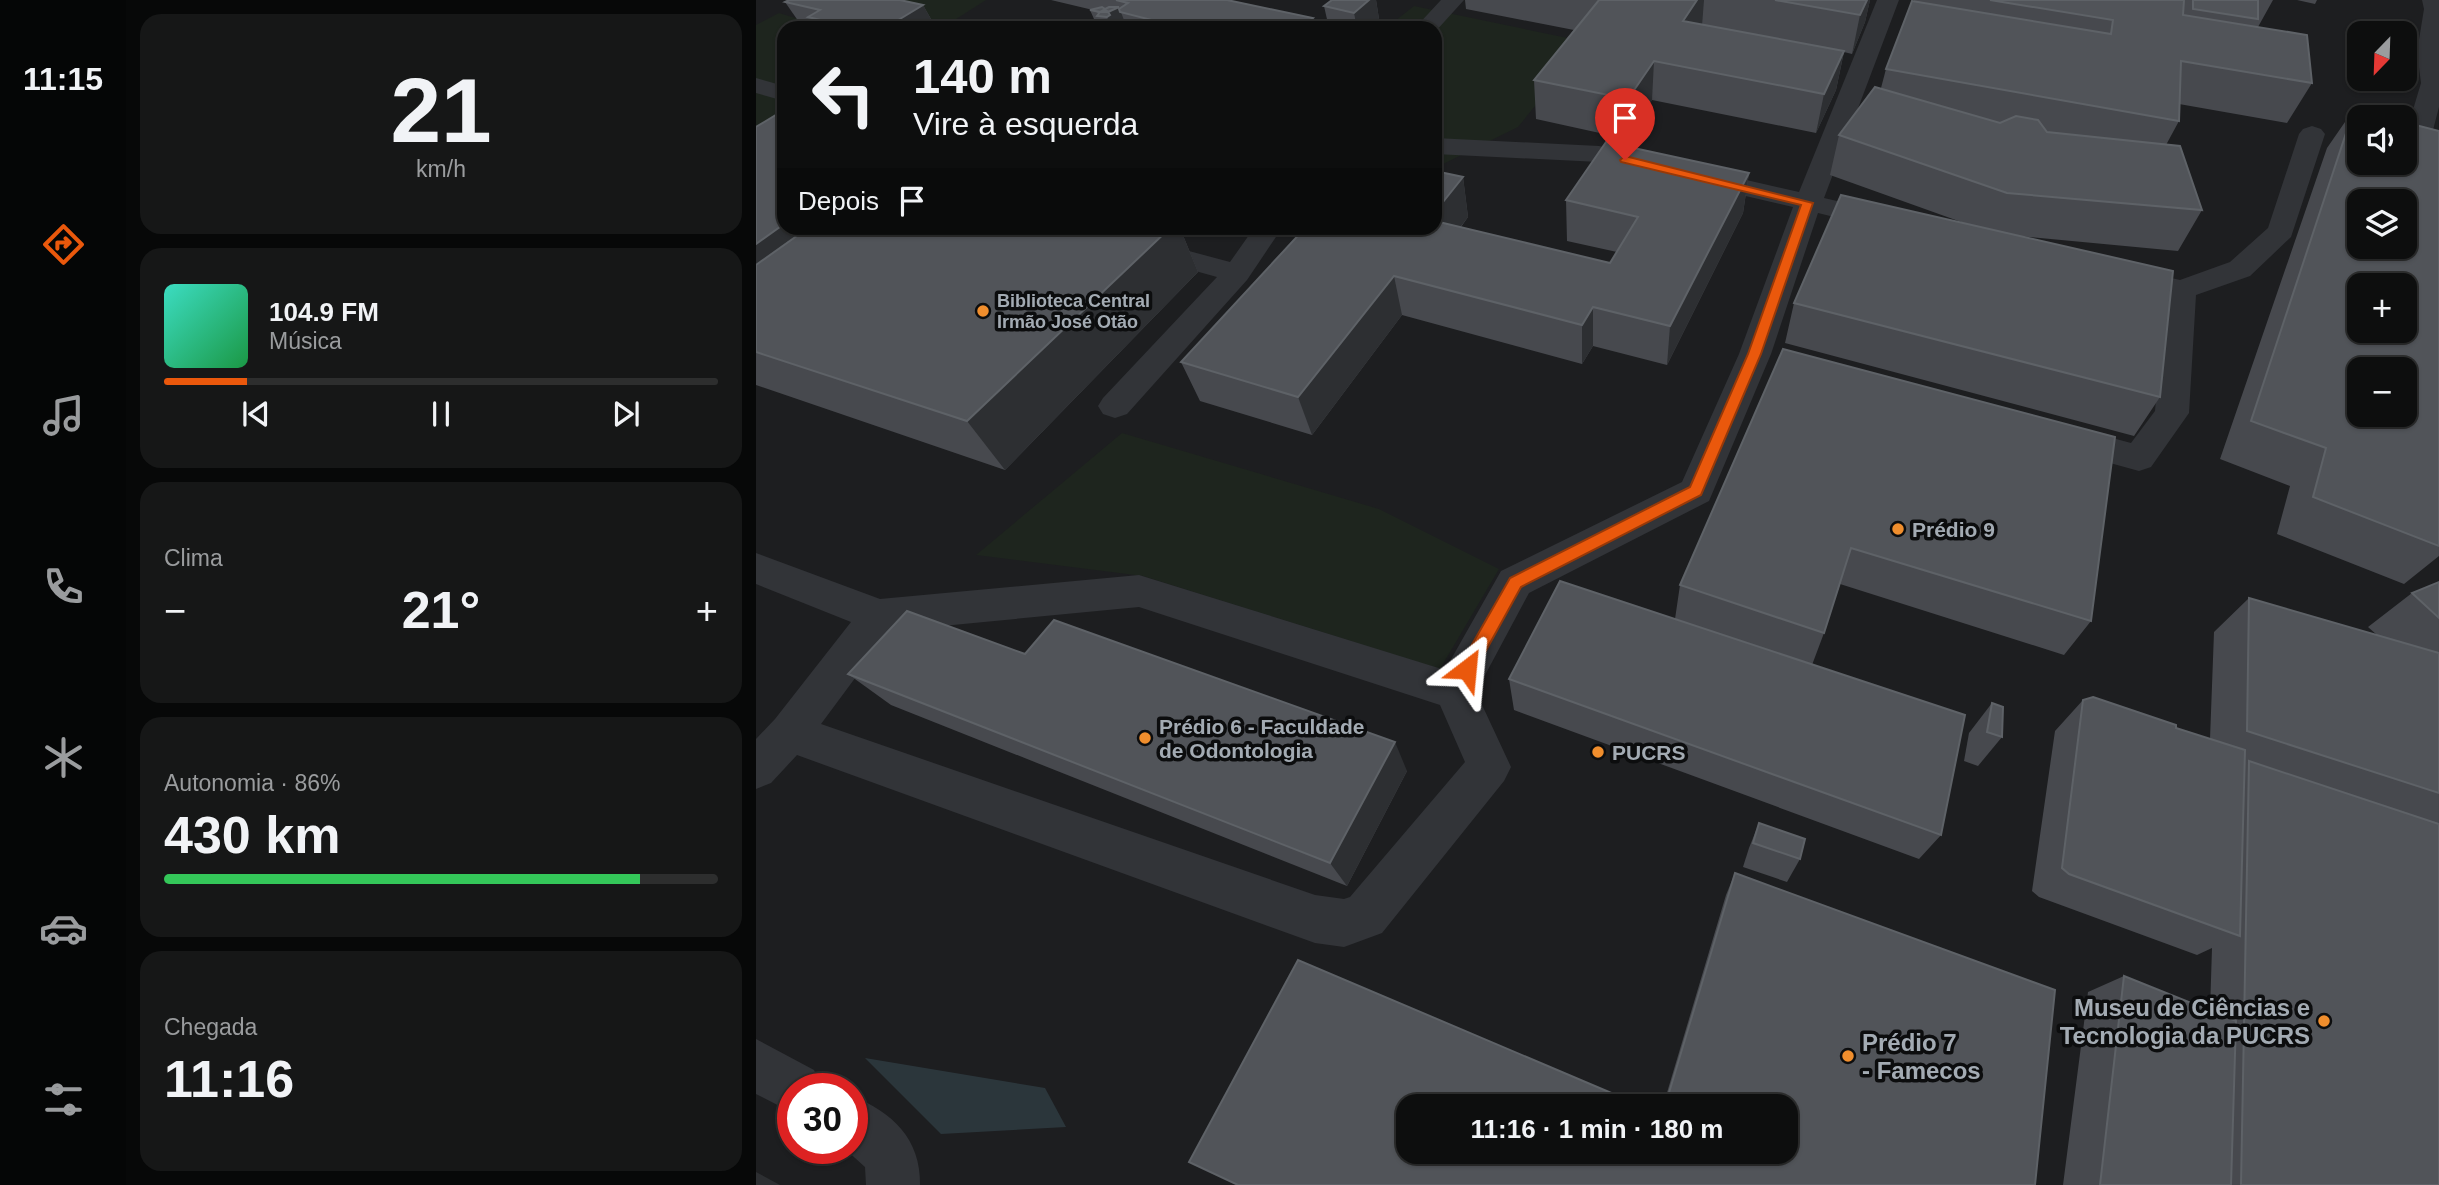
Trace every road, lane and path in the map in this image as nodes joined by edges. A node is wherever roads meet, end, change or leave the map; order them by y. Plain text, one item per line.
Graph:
1 (1453, 0) edge
2 (1888, 0) edge
3 (2433, 0) edge
4 (1433, 21) edge
5 (2436, 28) edge
6 (2312, 134) dead end
7 (2439, 143) edge
8 (1442, 146) edge
9 (1808, 203) junction
10 (1914, 228) edge
11 (1098, 235) edge
12 (1263, 235) edge
13 (2088, 268) edge
14 (1237, 273) junction
15 (2181, 290) junction
16 (1115, 406) dead end
17 (2033, 429) edge
18 (756, 568) edge
19 (879, 615) junction
20 (1455, 691) junction
21 (790, 733) junction
22 (756, 769) edge
23 (756, 1065) edge
24 (777, 1077) edge
25 (868, 1131) edge
26 (893, 1185) edge

1 - 4 street
2 - 9 street
3 - 5 street
5 - 7 street
6 - 15 street
8 - 9 street
9 - 10 street
9 - 20 street
11 - 14 street
12 - 14 street
13 - 15 street
14 - 16 street
15 - 17 street
18 - 19 street
19 - 20 street
19 - 21 street
20 - 21 street
21 - 22 street
23 - 24 street
25 - 26 street

